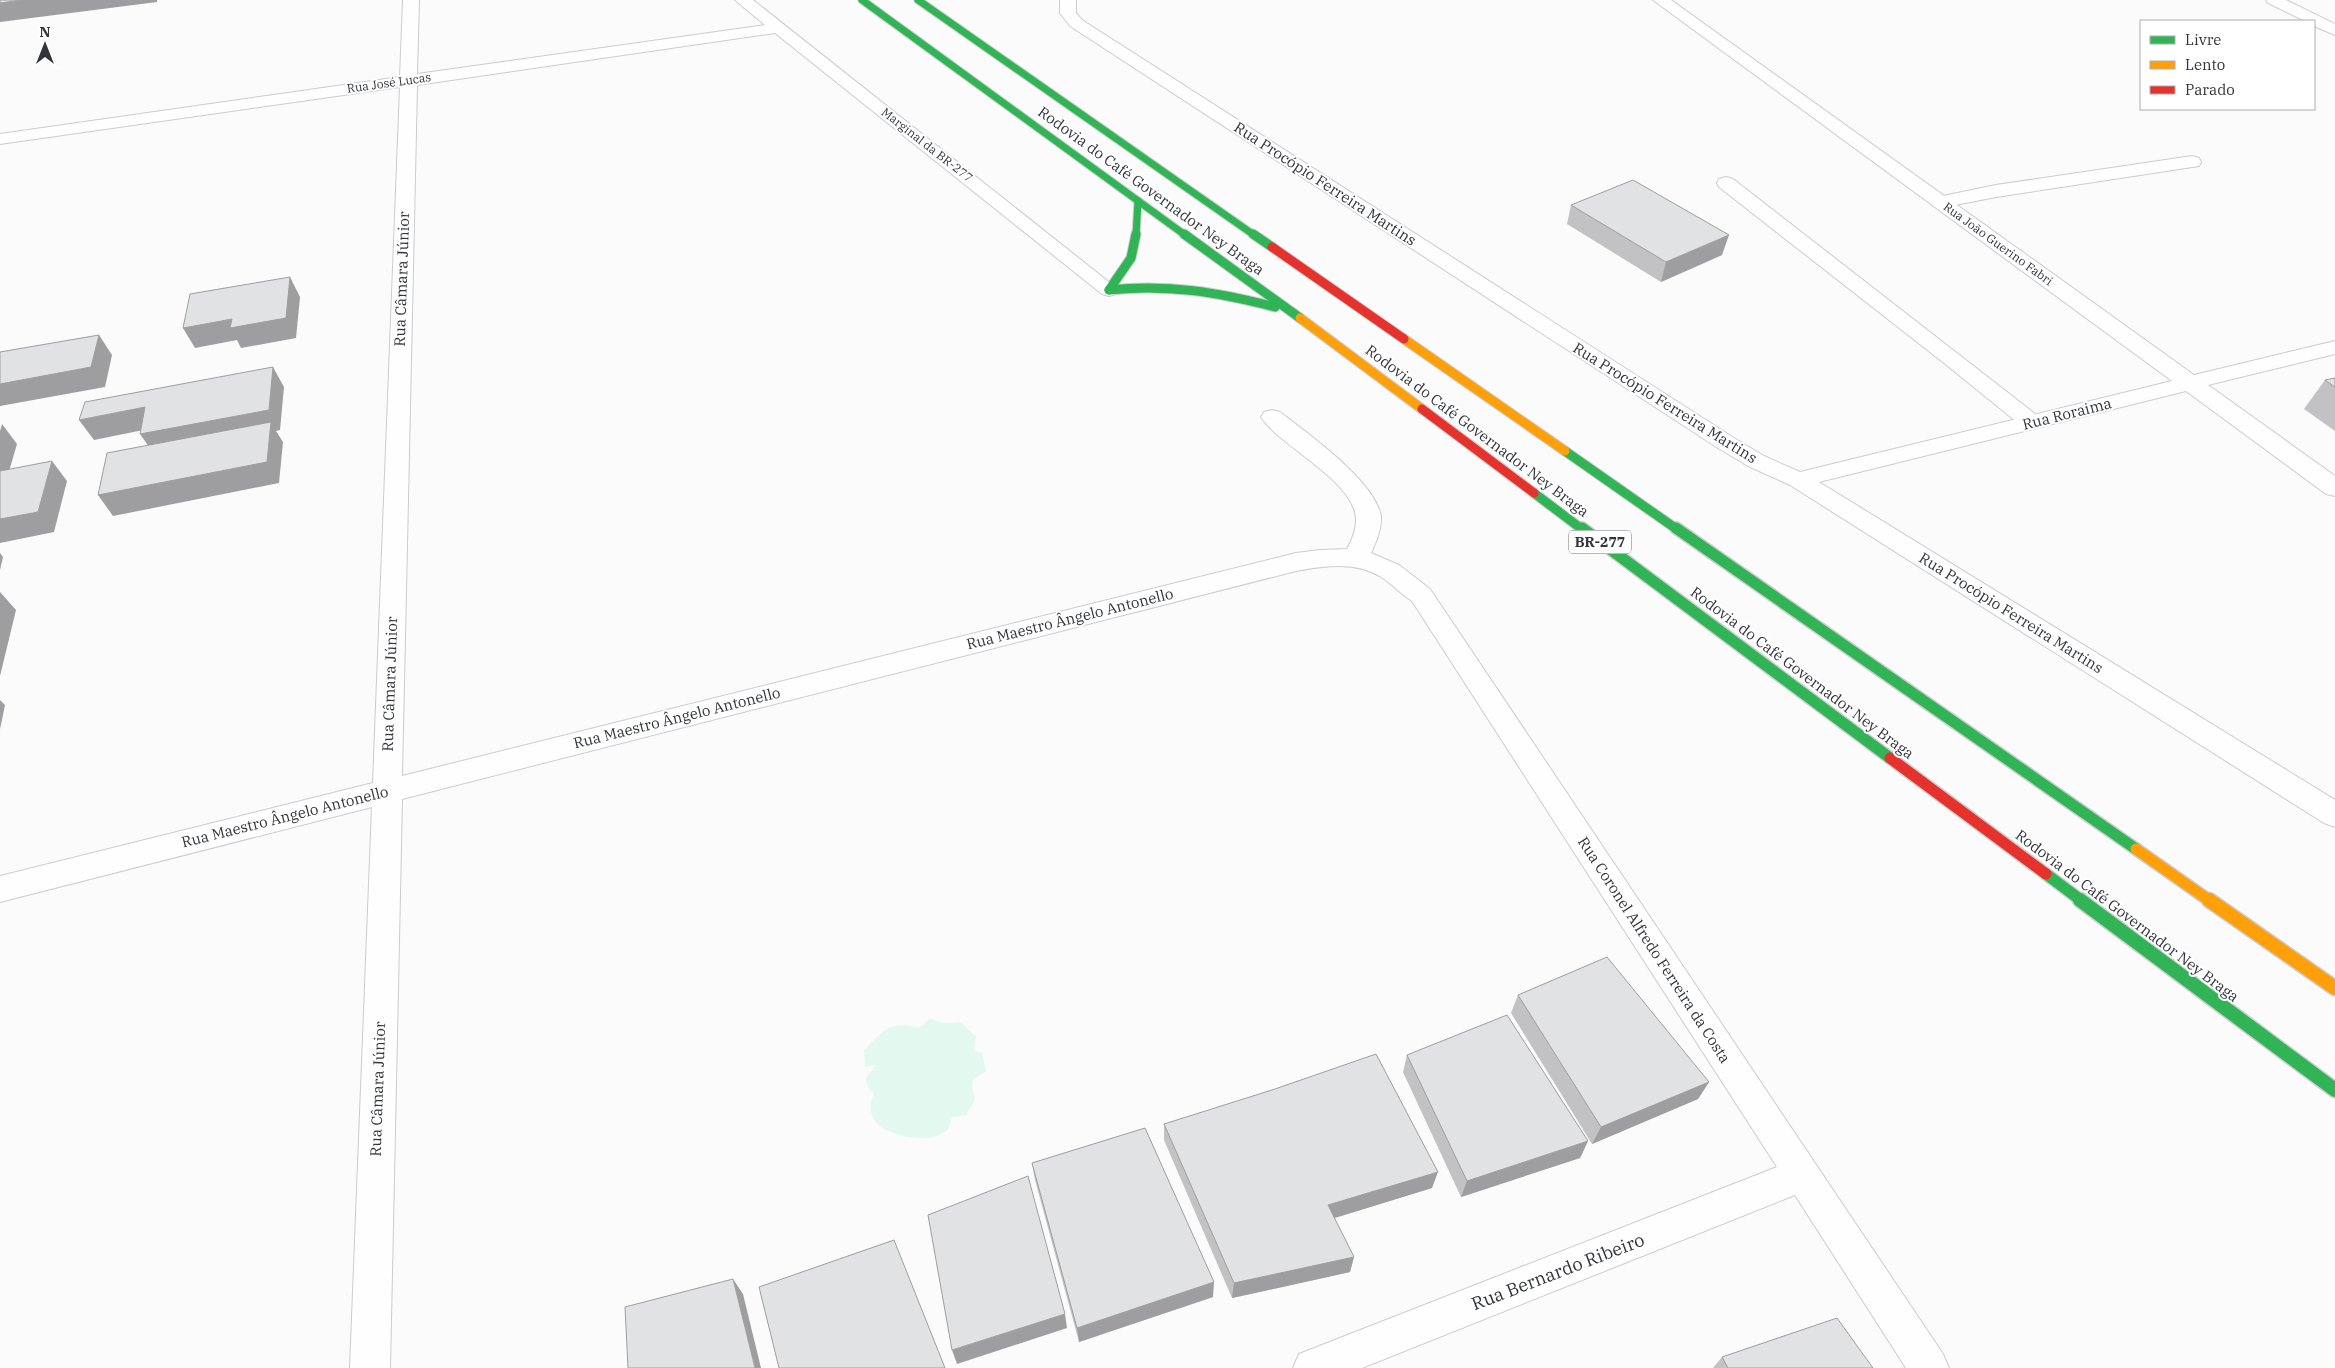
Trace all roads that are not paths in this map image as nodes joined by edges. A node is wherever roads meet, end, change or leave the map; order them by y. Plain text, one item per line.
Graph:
1 (411, 0) edge
2 (744, 0) edge
3 (862, 0) edge
4 (918, 0) edge
5 (1068, 0) edge
6 (1661, 0) edge
7 (2274, 0) edge
8 (2315, 20) edge
9 (2315, 20) edge
10 (778, 28) junction
11 (2335, 30) edge
12 (408, 81) junction
13 (0, 139) edge
14 (2192, 162) dead end
15 (1726, 184) dead end
16 (1138, 201) junction
17 (1940, 202) junction
18 (1109, 290) junction
19 (1290, 310) junction
20 (2335, 348) edge
21 (2190, 383) junction
22 (1272, 417) dead end
23 (2031, 422) junction
24 (1798, 480) junction
25 (2335, 488) edge
26 (1356, 558) junction
27 (387, 791) junction
28 (2335, 815) edge
29 (0, 889) edge
30 (2335, 988) edge
31 (2335, 1090) edge
32 (1802, 1175) junction
33 (370, 1368) edge
34 (1313, 1368) edge
35 (1930, 1368) edge

1 - 12 street, Rua Câmara Júnior
2 - 10 street, Marginal da BR-277
3 - 16 highway, Rodovia do Café Governador Ney Braga / BR-277
4 - 30 highway, Rodovia do Café Governador Ney Braga
5 - 24 street, Rua Procópio Ferreira Martins
6 - 17 street, Rua João Guerino Fabri
7 - 8 street
9 - 11 street
10 - 12 street, Rua José Lucas
10 - 18 street, Marginal da BR-277
12 - 13 street, Rua José Lucas
12 - 27 street, Rua Câmara Júnior
14 - 17 street
15 - 23 street
16 - 18 highway
16 - 19 highway, Rodovia do Café Governador Ney Braga / BR-277
17 - 21 street, Rua João Guerino Fabri
18 - 19 highway
19 - 31 highway, Rodovia do Café Governador Ney Braga / BR-277
20 - 21 street, Rua Roraima
21 - 23 street, Rua Roraima
21 - 25 street, Rua João Guerino Fabri
22 - 26 street
23 - 24 street, Rua Roraima
24 - 28 street, Rua Procópio Ferreira Martins
26 - 27 street, Rua Maestro Ângelo Antonello
26 - 32 street, Rua Coronel Alfredo Ferreira da Costa
27 - 29 street, Rua Maestro Ângelo Antonello
27 - 33 street, Rua Câmara Júnior
32 - 34 street, Rua Bernardo Ribeiro
32 - 35 street, Rua Coronel Alfredo Ferreira da Costa

